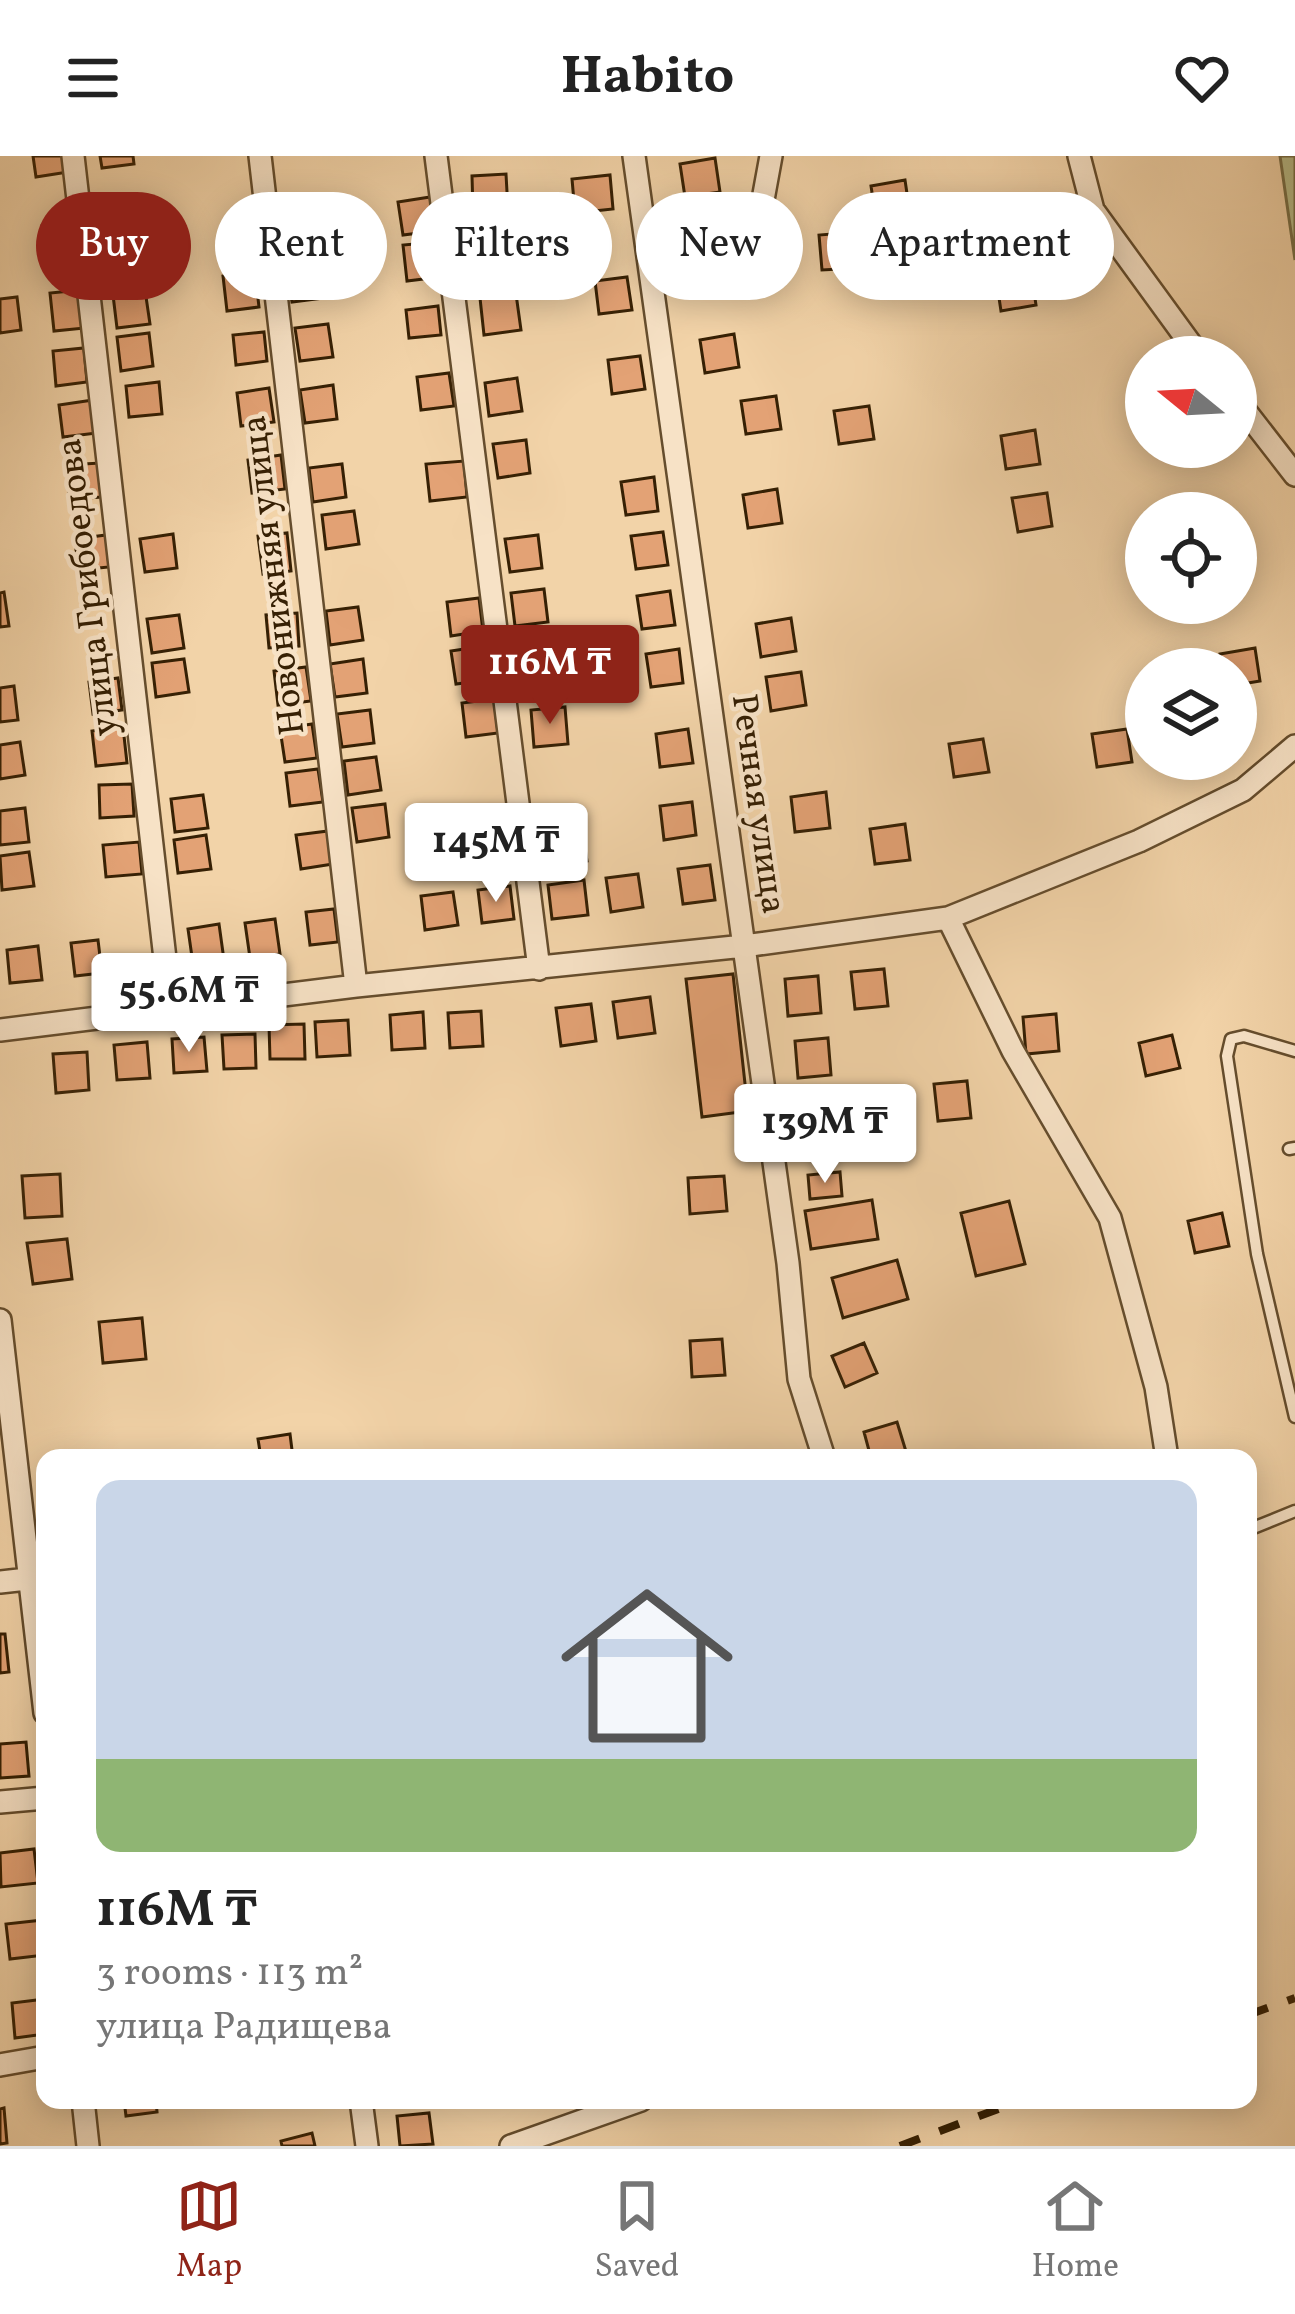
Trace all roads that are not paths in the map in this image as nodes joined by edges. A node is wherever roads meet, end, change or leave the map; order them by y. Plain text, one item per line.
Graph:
1 (73, 156) edge
2 (260, 156) edge
3 (436, 156) edge
4 (634, 156) edge
5 (771, 156) edge
6 (1079, 156) edge
7 (764, 192) edge
8 (1185, 336) edge
9 (1257, 426) edge
10 (1295, 475) edge
11 (1295, 746) edge
12 (948, 918) junction
13 (744, 946) junction
14 (539, 969) junction
15 (356, 986) junction
16 (171, 1011) junction
17 (0, 1030) edge
18 (1295, 1051) edge
19 (0, 1320) edge
20 (1295, 1417) edge
21 (814, 1449) edge
22 (1166, 1449) edge
23 (1295, 1511) edge
24 (1257, 1526) edge
25 (36, 1571) edge
26 (36, 1578) edge
27 (0, 1582) edge
28 (36, 1799) edge
29 (0, 1802) edge
30 (36, 2059) edge
31 (0, 2065) edge
32 (84, 2109) edge
33 (362, 2109) edge
34 (595, 2109) edge
35 (88, 2146) edge
36 (367, 2146) edge
37 (511, 2146) edge

1 - 16 street, улица Грибоедова
2 - 15 street, Новонижняя улица
3 - 14 street
4 - 13 street, Речная улица
5 - 7 street
6 - 8 street
9 - 10 street
11 - 12 street
12 - 13 street
12 - 22 street
13 - 14 street
13 - 21 street, Речная улица
14 - 15 street
15 - 16 street
16 - 17 street
18 - 20 lane
19 - 25 street
23 - 24 lane
26 - 27 street
28 - 29 street
30 - 31 street
32 - 35 street
33 - 36 street
34 - 37 street

